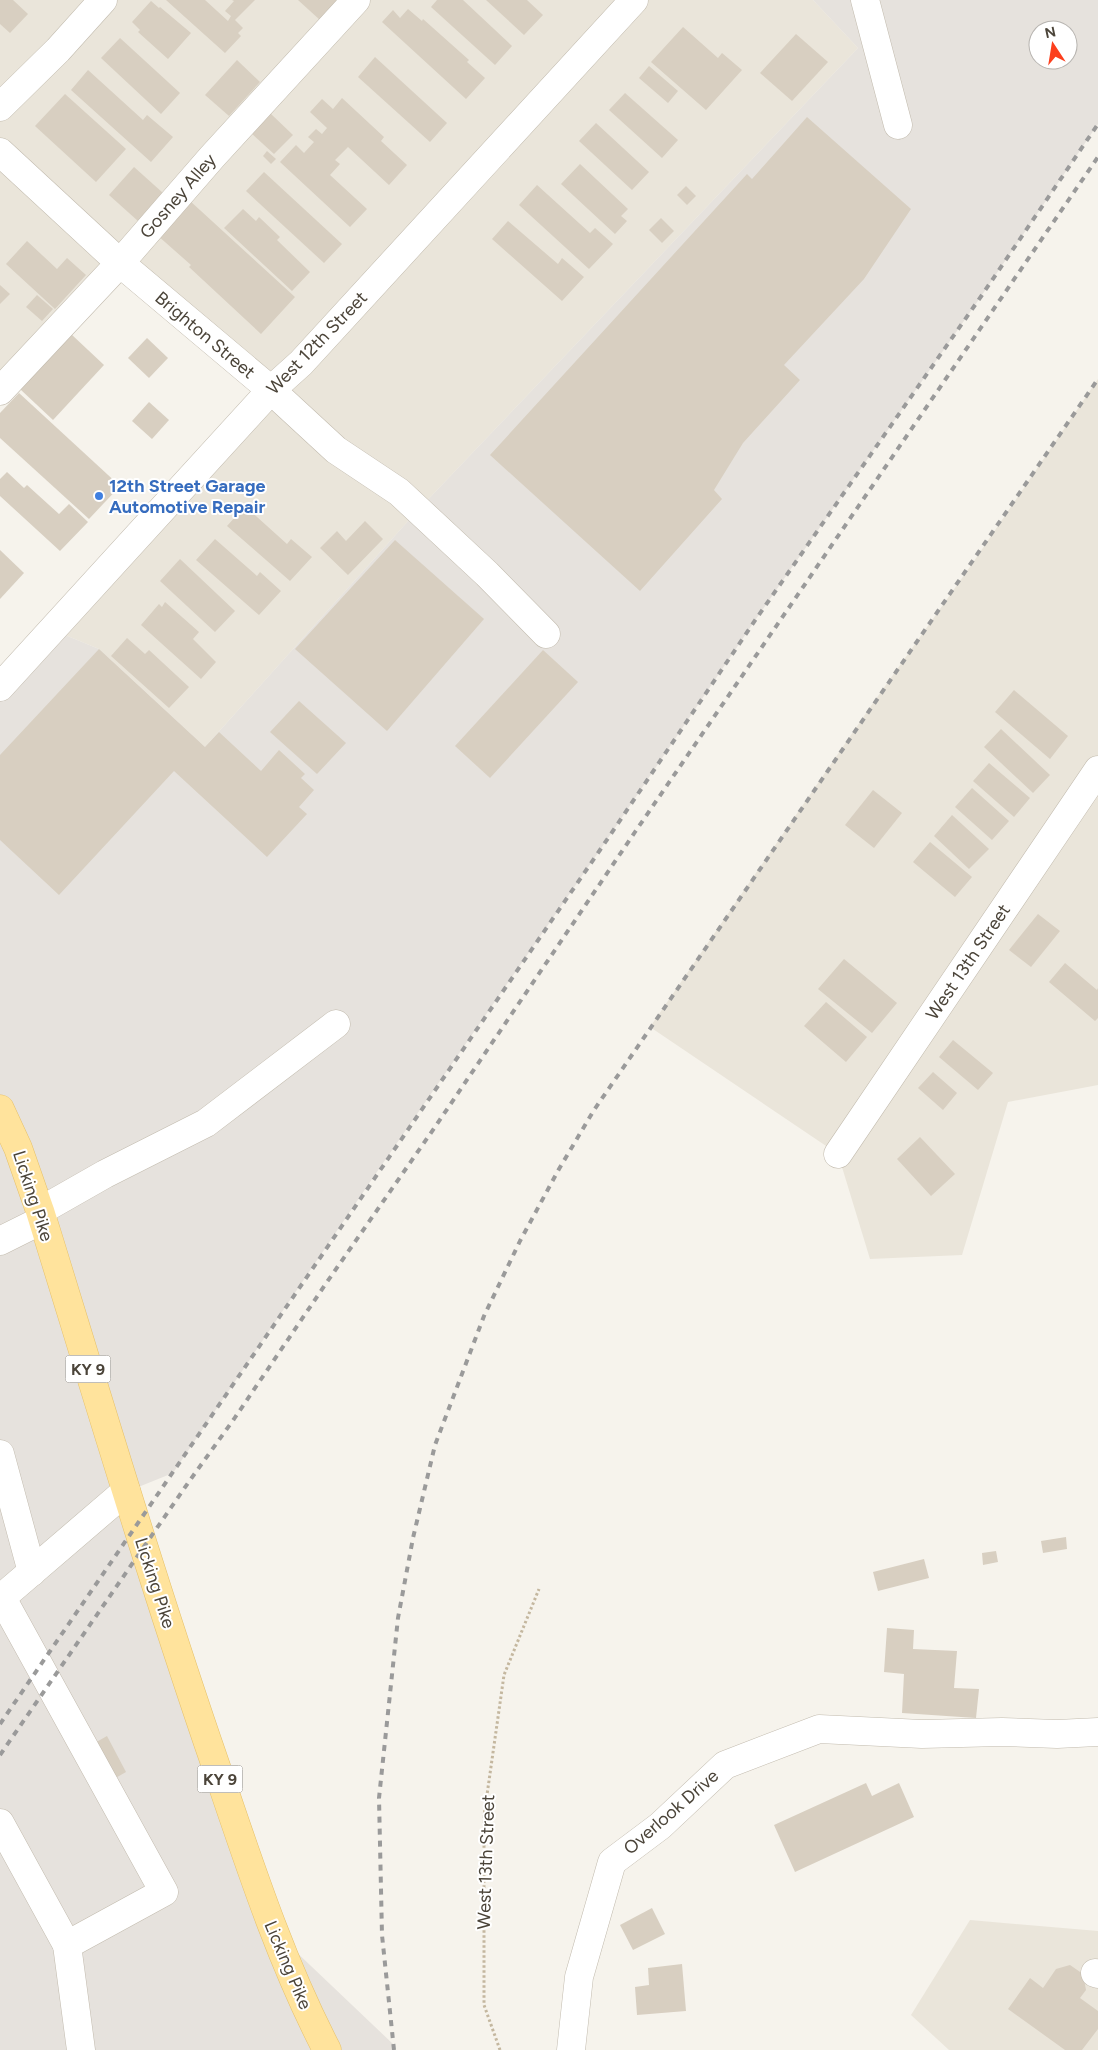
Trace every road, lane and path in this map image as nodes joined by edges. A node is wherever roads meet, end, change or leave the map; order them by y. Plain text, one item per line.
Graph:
1 (103, 0) edge
2 (356, 0) edge
3 (634, 0) edge
4 (864, 0) edge
5 (0, 108) edge
6 (898, 126) dead end
7 (0, 152) edge
8 (120, 263) junction
9 (271, 390) junction
10 (0, 391) edge
11 (546, 634) dead end
12 (0, 687) edge
13 (1098, 770) edge
14 (336, 1024) dead end
15 (0, 1109) edge
16 (838, 1154) dead end
17 (41, 1216) junction
18 (0, 1241) edge
19 (0, 1454) edge
20 (126, 1491) junction
21 (32, 1572) junction
22 (539, 1589) dead end
23 (1, 1599) edge
24 (1098, 1732) edge
25 (0, 1823) edge
26 (67, 1945) junction
27 (81, 2050) edge
28 (327, 2050) edge
29 (500, 2050) edge
30 (571, 2050) edge

1 - 5 street
2 - 8 street, Gosney Alley
3 - 9 street, West 12th Street
4 - 6 street
7 - 8 street, Brighton Street
8 - 9 street, Brighton Street
8 - 10 street, Gosney Alley
9 - 11 street, Brighton Street
9 - 12 street, West 12th Street
13 - 16 street, West 13th Street
14 - 17 street
15 - 17 main road, Licking Pike / KY 9
17 - 18 street
17 - 20 main road, Licking Pike / KY 9
19 - 21 street
20 - 21 street
20 - 28 main road, Licking Pike / KY 9
21 - 23 street
22 - 29 path, West 13th Street
23 - 26 street
24 - 30 street, Overlook Drive
25 - 26 street
26 - 27 street

